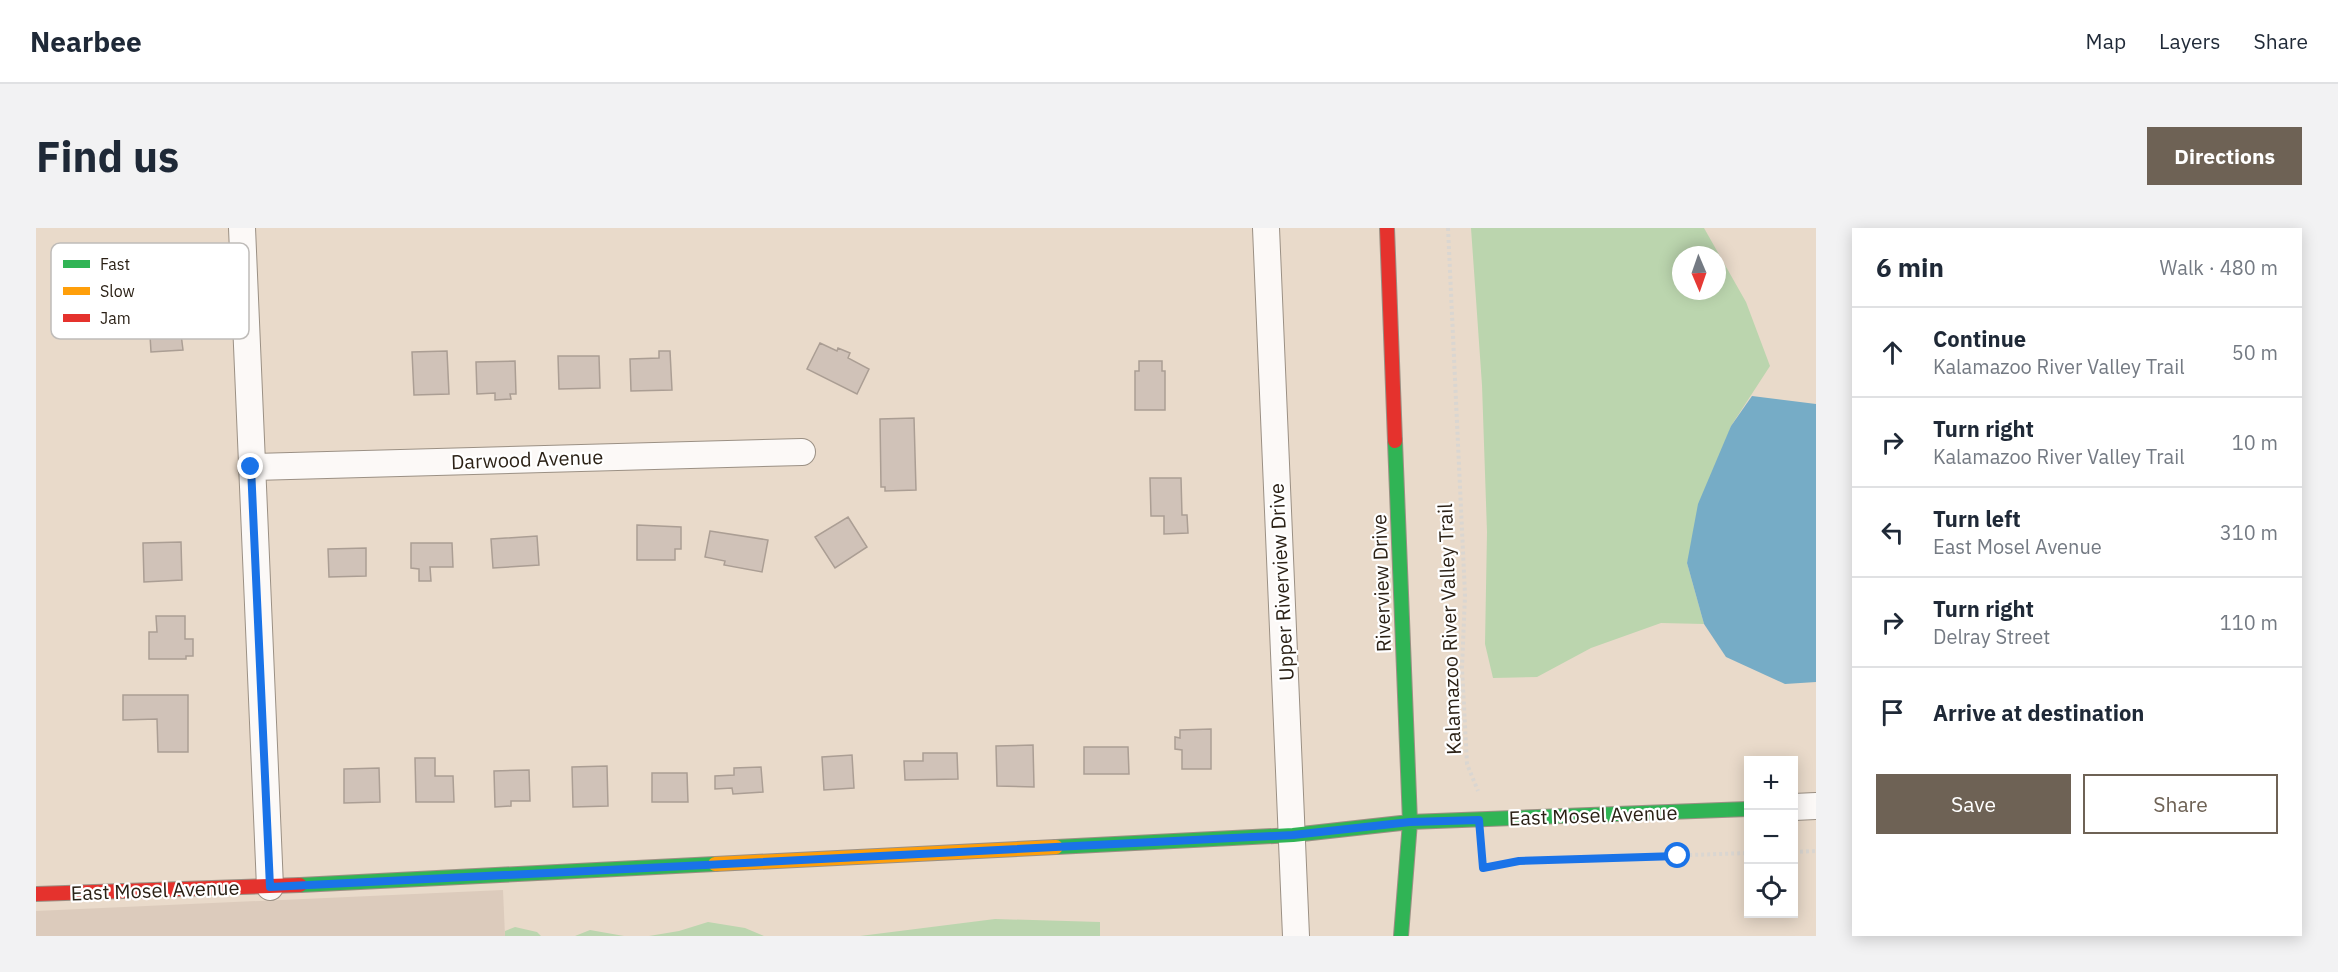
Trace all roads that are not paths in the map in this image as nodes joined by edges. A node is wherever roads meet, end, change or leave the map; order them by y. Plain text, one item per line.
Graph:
1 (242, 228) edge
2 (1266, 228) edge
3 (1387, 228) edge
4 (243, 243) edge
5 (246, 339) edge
6 (802, 452) dead end
7 (251, 467) junction
8 (1798, 807) edge
9 (1816, 807) edge
10 (1744, 809) edge
11 (1410, 822) junction
12 (1293, 835) junction
13 (270, 887) junction
14 (36, 894) edge
15 (1296, 936) edge
16 (1401, 936) edge

1 - 4 street
2 - 12 street, Upper Riverview Drive
3 - 11 street, Riverview Drive
5 - 7 street
6 - 7 street, Darwood Avenue
7 - 13 street
8 - 9 street
10 - 11 street, East Mosel Avenue
11 - 12 street, East Mosel Avenue
11 - 16 street, Riverview Drive
12 - 13 street, East Mosel Avenue
12 - 15 street, Upper Riverview Drive
13 - 14 street, East Mosel Avenue

